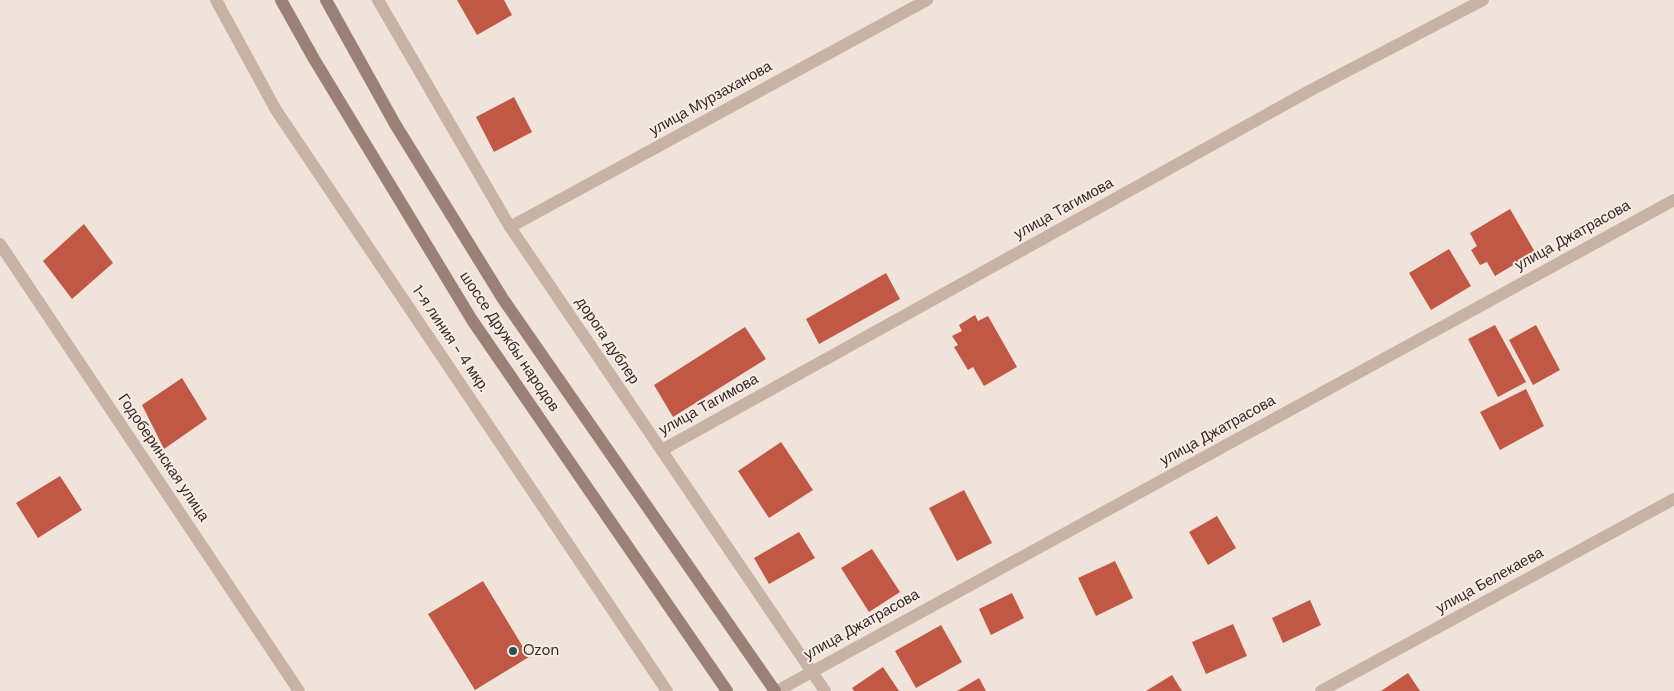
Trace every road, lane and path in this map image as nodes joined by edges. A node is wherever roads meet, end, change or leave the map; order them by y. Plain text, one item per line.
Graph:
1 (216, 0) edge
2 (281, 0) edge
3 (326, 0) edge
4 (927, 0) edge
5 (1483, 0) edge
6 (381, 1) edge
7 (1674, 200) edge
8 (510, 228) junction
9 (0, 244) edge
10 (662, 450) junction
11 (1674, 499) edge
12 (812, 672) junction
13 (299, 691) edge
14 (667, 691) edge
15 (727, 691) edge
16 (776, 691) edge
17 (825, 691) edge
18 (1321, 691) edge

1 - 14 street, 1-я линия - 4 мкр.
2 - 15 main road, шоссе Дружбы народов
3 - 16 main road
4 - 8 street, улица Мурзаханова
5 - 10 street, улица Тагимова
6 - 8 street, дорога дублер
7 - 12 street, улица Джатрасова
8 - 10 street, дорога дублер
9 - 13 street, Годоберинская улица
10 - 12 street, дорога дублер
11 - 18 street, улица Белекаева
12 - 16 street, улица Джатрасова
12 - 17 street, дорога дублер

